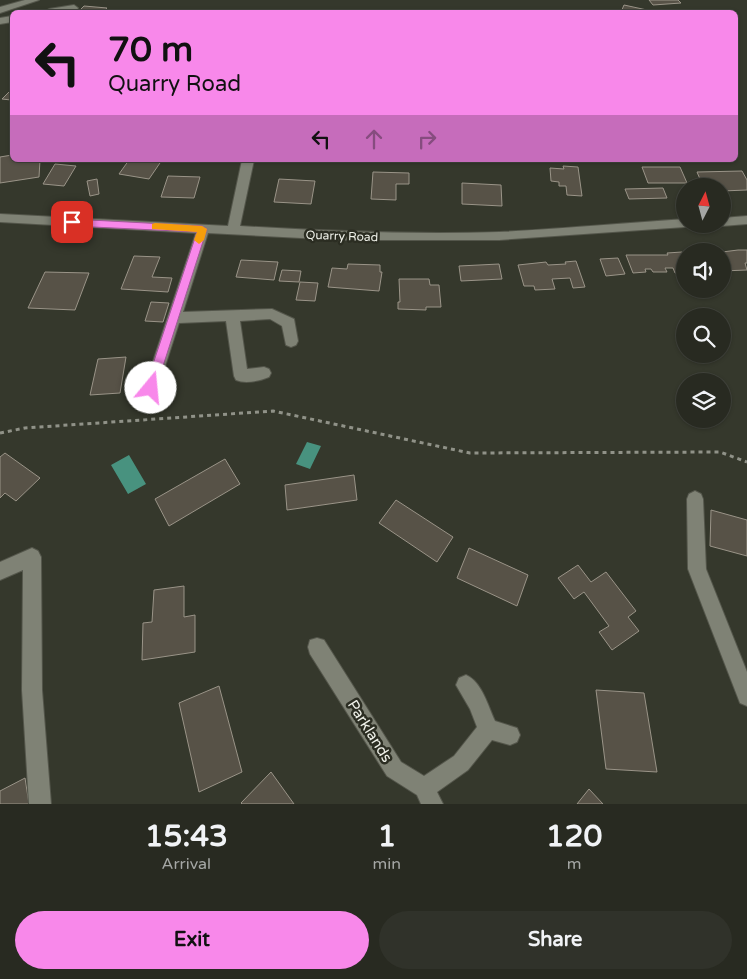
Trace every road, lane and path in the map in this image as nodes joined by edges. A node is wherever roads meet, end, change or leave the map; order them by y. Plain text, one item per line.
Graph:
1 (4, 0) edge
2 (35, 0) edge
3 (0, 1) edge
4 (74, 8) dead end
5 (0, 10) edge
6 (62, 10) edge
7 (248, 162) edge
8 (0, 218) edge
9 (747, 220) edge
10 (731, 221) edge
11 (676, 224) edge
12 (202, 229) junction
13 (233, 231) junction
14 (232, 316) junction
15 (173, 318) junction
16 (292, 341) dead end
17 (264, 373) dead end
18 (151, 388) dead end
19 (0, 433) edge
20 (747, 462) edge
21 (695, 499) dead end
22 (0, 571) edge
23 (317, 647) dead end
24 (466, 685) dead end
25 (747, 696) edge
26 (488, 729) junction
27 (510, 734) dead end
28 (428, 796) edge
29 (40, 804) edge

1 - 3 street
2 - 5 street
4 - 6 street
7 - 13 street
8 - 12 street, Quarry Road
9 - 10 street
11 - 13 street, Quarry Road
12 - 13 street, Quarry Road
12 - 15 street
14 - 15 street
14 - 16 street
14 - 17 street
15 - 18 street
19 - 20 path
21 - 25 street
22 - 29 street
23 - 28 street, Parklands
24 - 26 street
26 - 27 street
26 - 28 street

